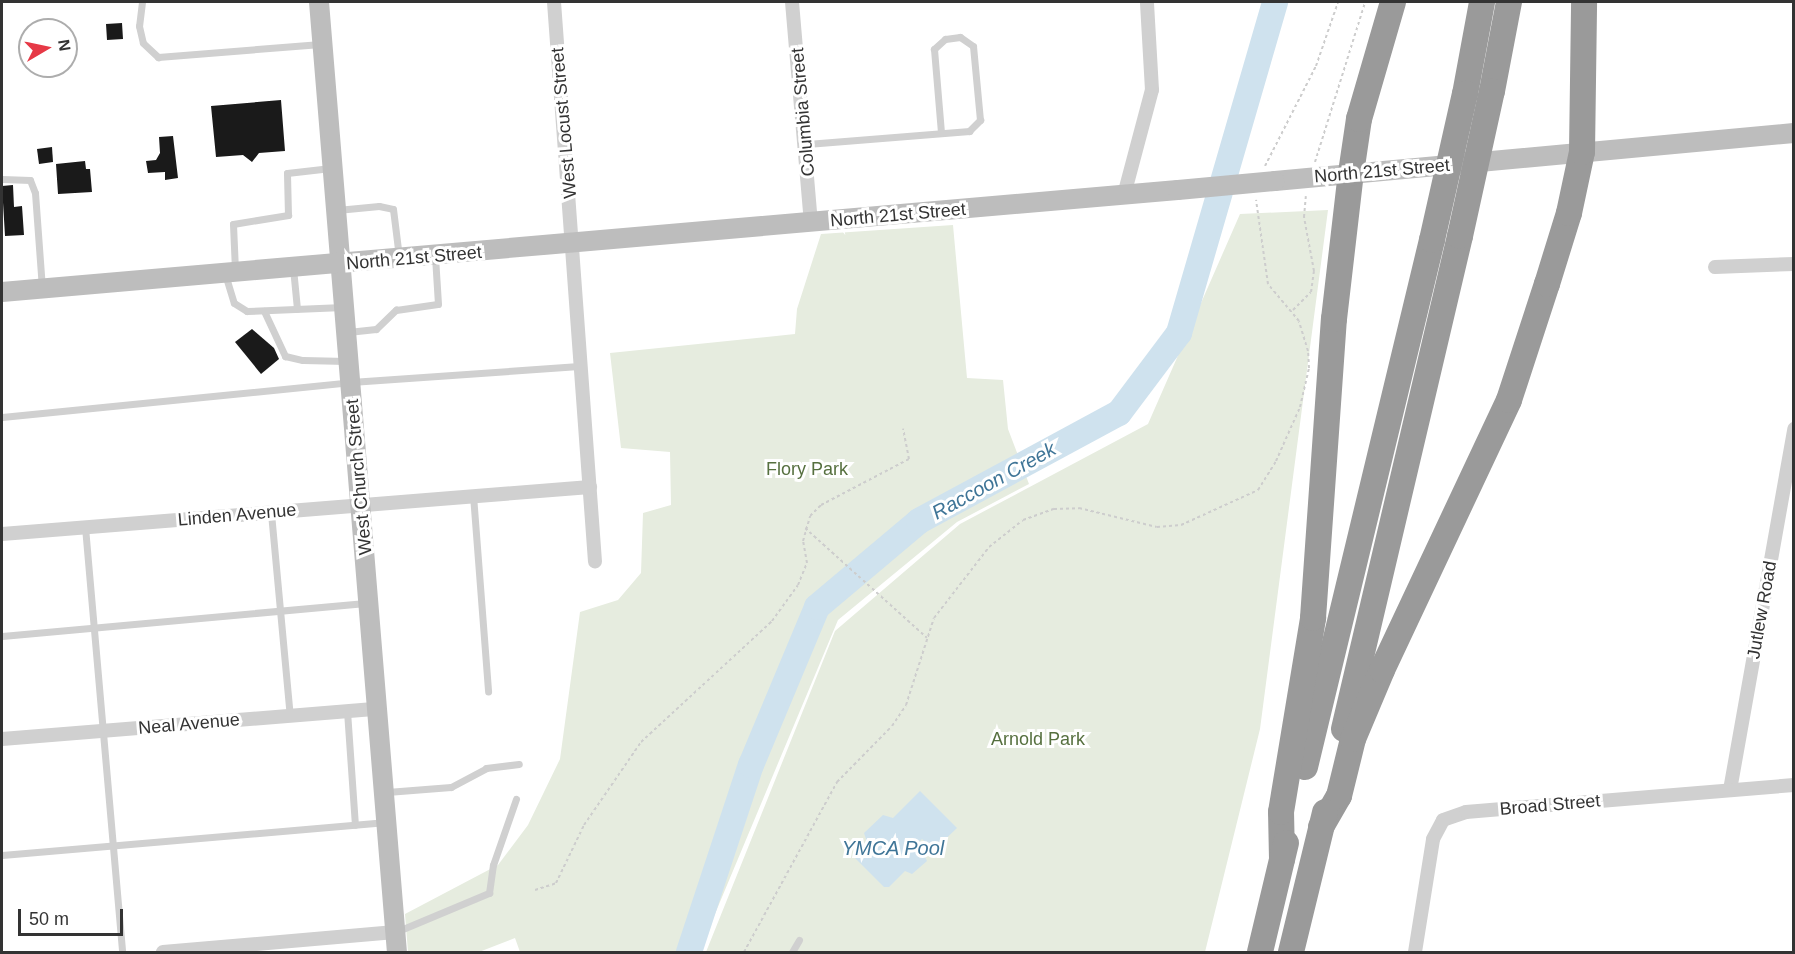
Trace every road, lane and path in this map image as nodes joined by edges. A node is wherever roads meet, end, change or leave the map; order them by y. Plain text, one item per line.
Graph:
1 (142, 2) edge
2 (319, 2) edge
3 (554, 2) edge
4 (792, 2) edge
5 (1147, 2) edge
6 (1338, 2) edge
7 (1393, 2) edge
8 (1482, 2) edge
9 (1509, 2) edge
10 (1584, 2) edge
11 (322, 44) junction
12 (941, 133) junction
13 (1794, 133) edge
14 (807, 144) junction
15 (1582, 152) junction
16 (333, 168) junction
17 (1351, 173) junction
18 (1269, 178) junction
19 (2, 179) edge
20 (1124, 195) junction
21 (1257, 195) dead end
22 (337, 210) junction
23 (812, 222) junction
24 (574, 244) junction
25 (435, 256) junction
26 (399, 259) junction
27 (342, 264) junction
28 (1794, 264) edge
29 (1715, 267) dead end
30 (293, 268) junction
31 (230, 274) junction
32 (42, 289) junction
33 (2, 292) edge
34 (345, 307) junction
35 (297, 309) junction
36 (264, 311) junction
37 (347, 332) junction
38 (350, 361) junction
39 (582, 366) junction
40 (351, 382) junction
41 (2, 417) edge
42 (903, 429) dead end
43 (1794, 429) edge
44 (590, 487) junction
45 (473, 495) junction
46 (361, 504) junction
47 (271, 512) junction
48 (85, 528) junction
49 (804, 528) junction
50 (2, 534) edge
51 (595, 562) dead end
52 (369, 603) junction
53 (280, 611) junction
54 (93, 627) junction
55 (2, 636) edge
56 (927, 638) junction
57 (488, 691) dead end
58 (378, 709) junction
59 (347, 711) junction
60 (290, 716) junction
61 (103, 731) junction
62 (2, 739) edge
63 (519, 764) dead end
64 (1794, 785) edge
65 (1731, 790) junction
66 (384, 793) junction
67 (516, 799) dead end
68 (386, 822) junction
69 (355, 825) junction
70 (1321, 827) junction
71 (113, 845) junction
72 (2, 855) edge
73 (1282, 859) junction
74 (535, 890) dead end
75 (395, 932) junction
76 (800, 940) dead end
77 (122, 952) edge
78 (163, 952) edge
79 (397, 952) edge
80 (744, 952) edge
81 (792, 952) edge
82 (1260, 952) edge
83 (1291, 952) edge
84 (1415, 952) edge

1 - 11 lane
2 - 11 main road, West Church Street
3 - 24 street, West Locust Street
4 - 14 street, Columbia Street
5 - 20 street
6 - 18 path
7 - 17 highway
8 - 73 highway, bridge
9 - 70 highway, bridge
10 - 15 highway
11 - 16 main road, West Church Street
12 - 12 lane
12 - 14 lane
13 - 15 main road, North 21st Street
14 - 23 street, Columbia Street
15 - 17 main road, North 21st Street
15 - 70 highway
16 - 22 main road, West Church Street
16 - 31 lane
17 - 18 main road, North 21st Street
17 - 73 highway
18 - 20 main road, North 21st Street, bridge
19 - 32 lane
20 - 23 main road, North 21st Street
21 - 56 path
22 - 26 lane
22 - 27 main road, West Church Street
23 - 24 main road, North 21st Street
24 - 25 main road, North 21st Street
24 - 39 street, West Locust Street
25 - 26 main road, North 21st Street
25 - 37 lane
26 - 27 main road, North 21st Street
27 - 30 main road, North 21st Street
27 - 34 main road, West Church Street
28 - 29 street
30 - 31 main road, North 21st Street
30 - 35 lane
31 - 32 main road, North 21st Street
31 - 36 lane
32 - 33 main road, North 21st Street
34 - 35 lane
34 - 37 main road, West Church Street
35 - 36 lane
36 - 38 lane
37 - 38 main road, West Church Street
38 - 40 main road, West Church Street
39 - 40 lane
39 - 44 street, West Locust Street
40 - 41 lane
40 - 46 main road, West Church Street
42 - 49 path
43 - 65 street, Jutlew Road
44 - 45 street, Linden Avenue
44 - 51 street, West Locust Street
45 - 46 street, Linden Avenue
45 - 57 lane
46 - 47 street, Linden Avenue
46 - 52 main road, West Church Street
47 - 48 street, Linden Avenue
47 - 53 lane
48 - 50 street, Linden Avenue
48 - 54 lane
49 - 56 path
49 - 74 path
52 - 53 lane
52 - 58 main road, West Church Street
53 - 54 lane
53 - 60 lane
54 - 55 lane
54 - 61 lane
56 - 80 path
58 - 59 street, Neal Avenue
58 - 66 main road, West Church Street
59 - 60 street, Neal Avenue
59 - 69 lane
60 - 61 street, Neal Avenue
61 - 62 street, Neal Avenue
61 - 71 lane
63 - 66 lane
64 - 65 street, Broad Street
65 - 84 street, Broad Street
66 - 68 main road, West Church Street
67 - 75 lane
68 - 69 lane
68 - 75 main road, West Church Street
69 - 71 lane
70 - 83 highway
71 - 72 lane
71 - 77 lane
73 - 82 highway
75 - 78 street
75 - 79 main road, West Church Street
76 - 81 lane

